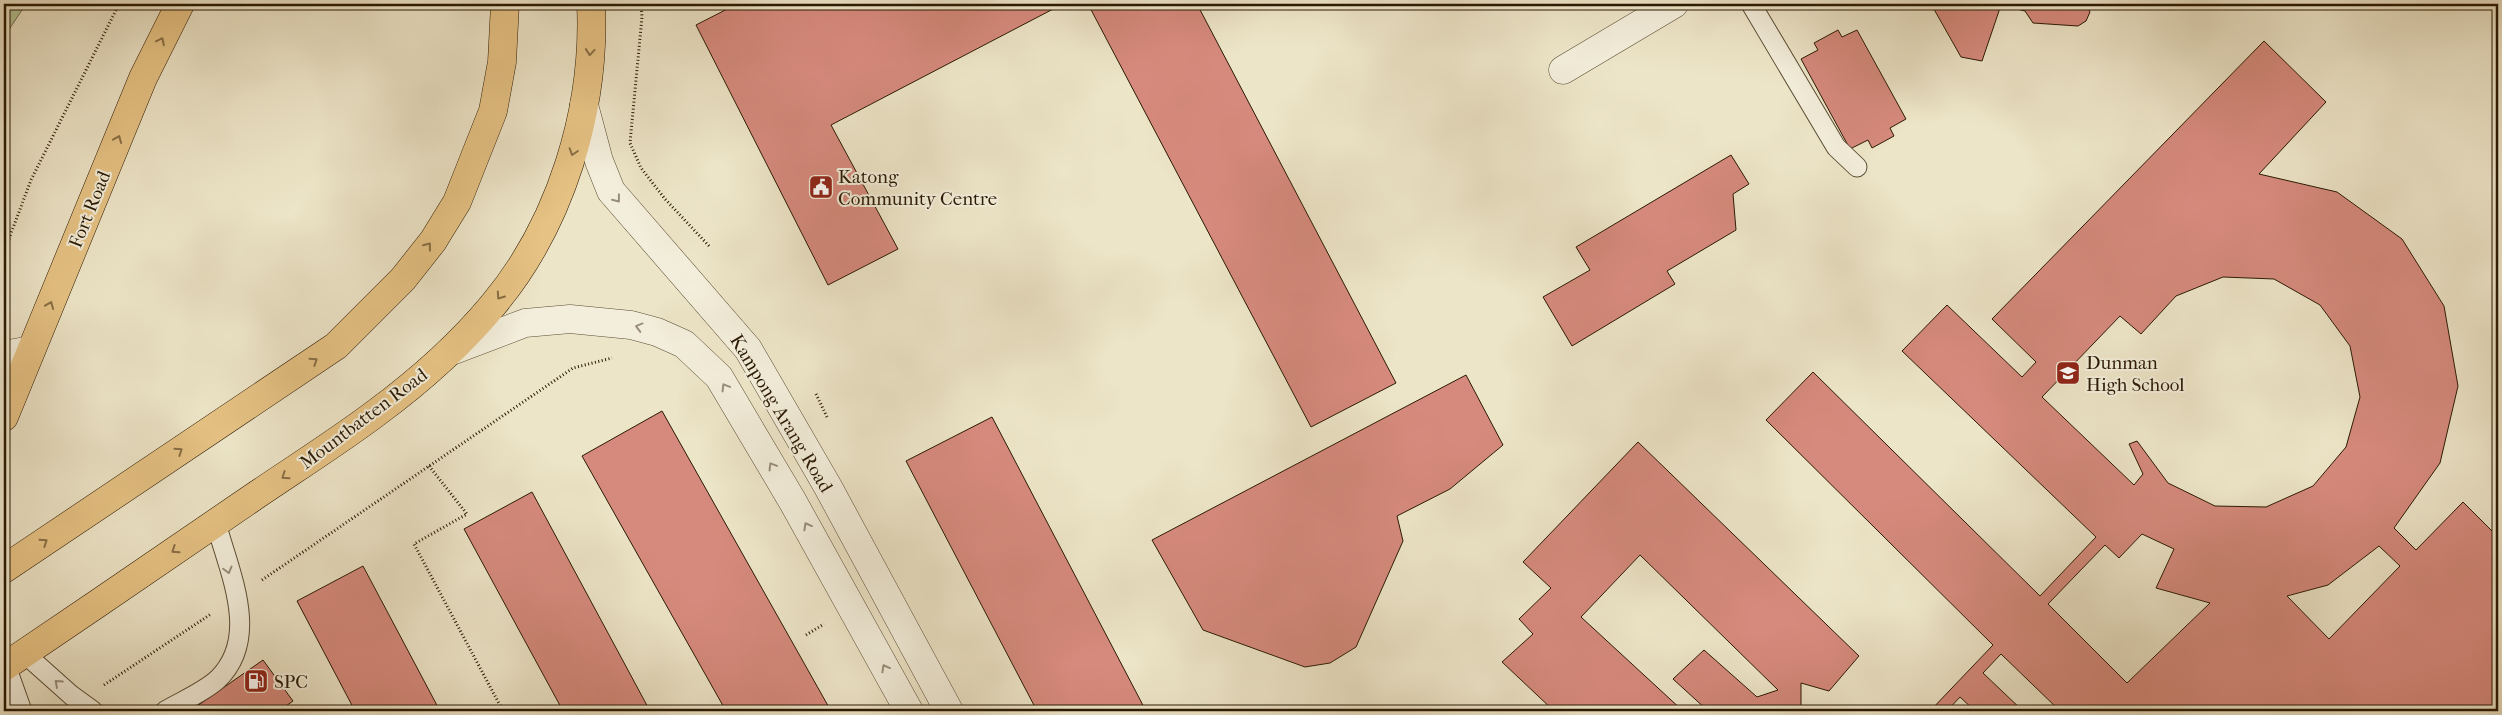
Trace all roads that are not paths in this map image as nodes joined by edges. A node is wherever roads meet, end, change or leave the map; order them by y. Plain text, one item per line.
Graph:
1 (180, 4) edge
2 (505, 4) edge
3 (590, 4) edge
4 (1674, 4) edge
5 (1751, 4) edge
6 (1563, 70) dead end
7 (584, 105) junction
8 (1857, 167) dead end
9 (31, 350) junction
10 (449, 352) junction
11 (4, 355) edge
12 (4, 417) edge
13 (216, 523) junction
14 (4, 569) edge
15 (11, 662) edge
16 (86, 706) edge
17 (22, 711) edge
18 (165, 711) edge
19 (908, 711) edge
20 (949, 711) edge

9 -> 1 main road, Fort Road
14 -> 2 main road
3 -> 7 main road, Mountbatten Road
4 - 6 street
5 - 8 lane
7 -> 10 main road, Mountbatten Road
7 -> 20 street, Kampong Arang Road
9 - 11 street
9 - 12 main road, Fort Road
10 -> 13 main road, Mountbatten Road
19 -> 10 street, Kampong Arang Road
13 -> 15 main road, Mountbatten Road
13 -> 18 lane
16 -> 15 lane
15 - 17 lane

